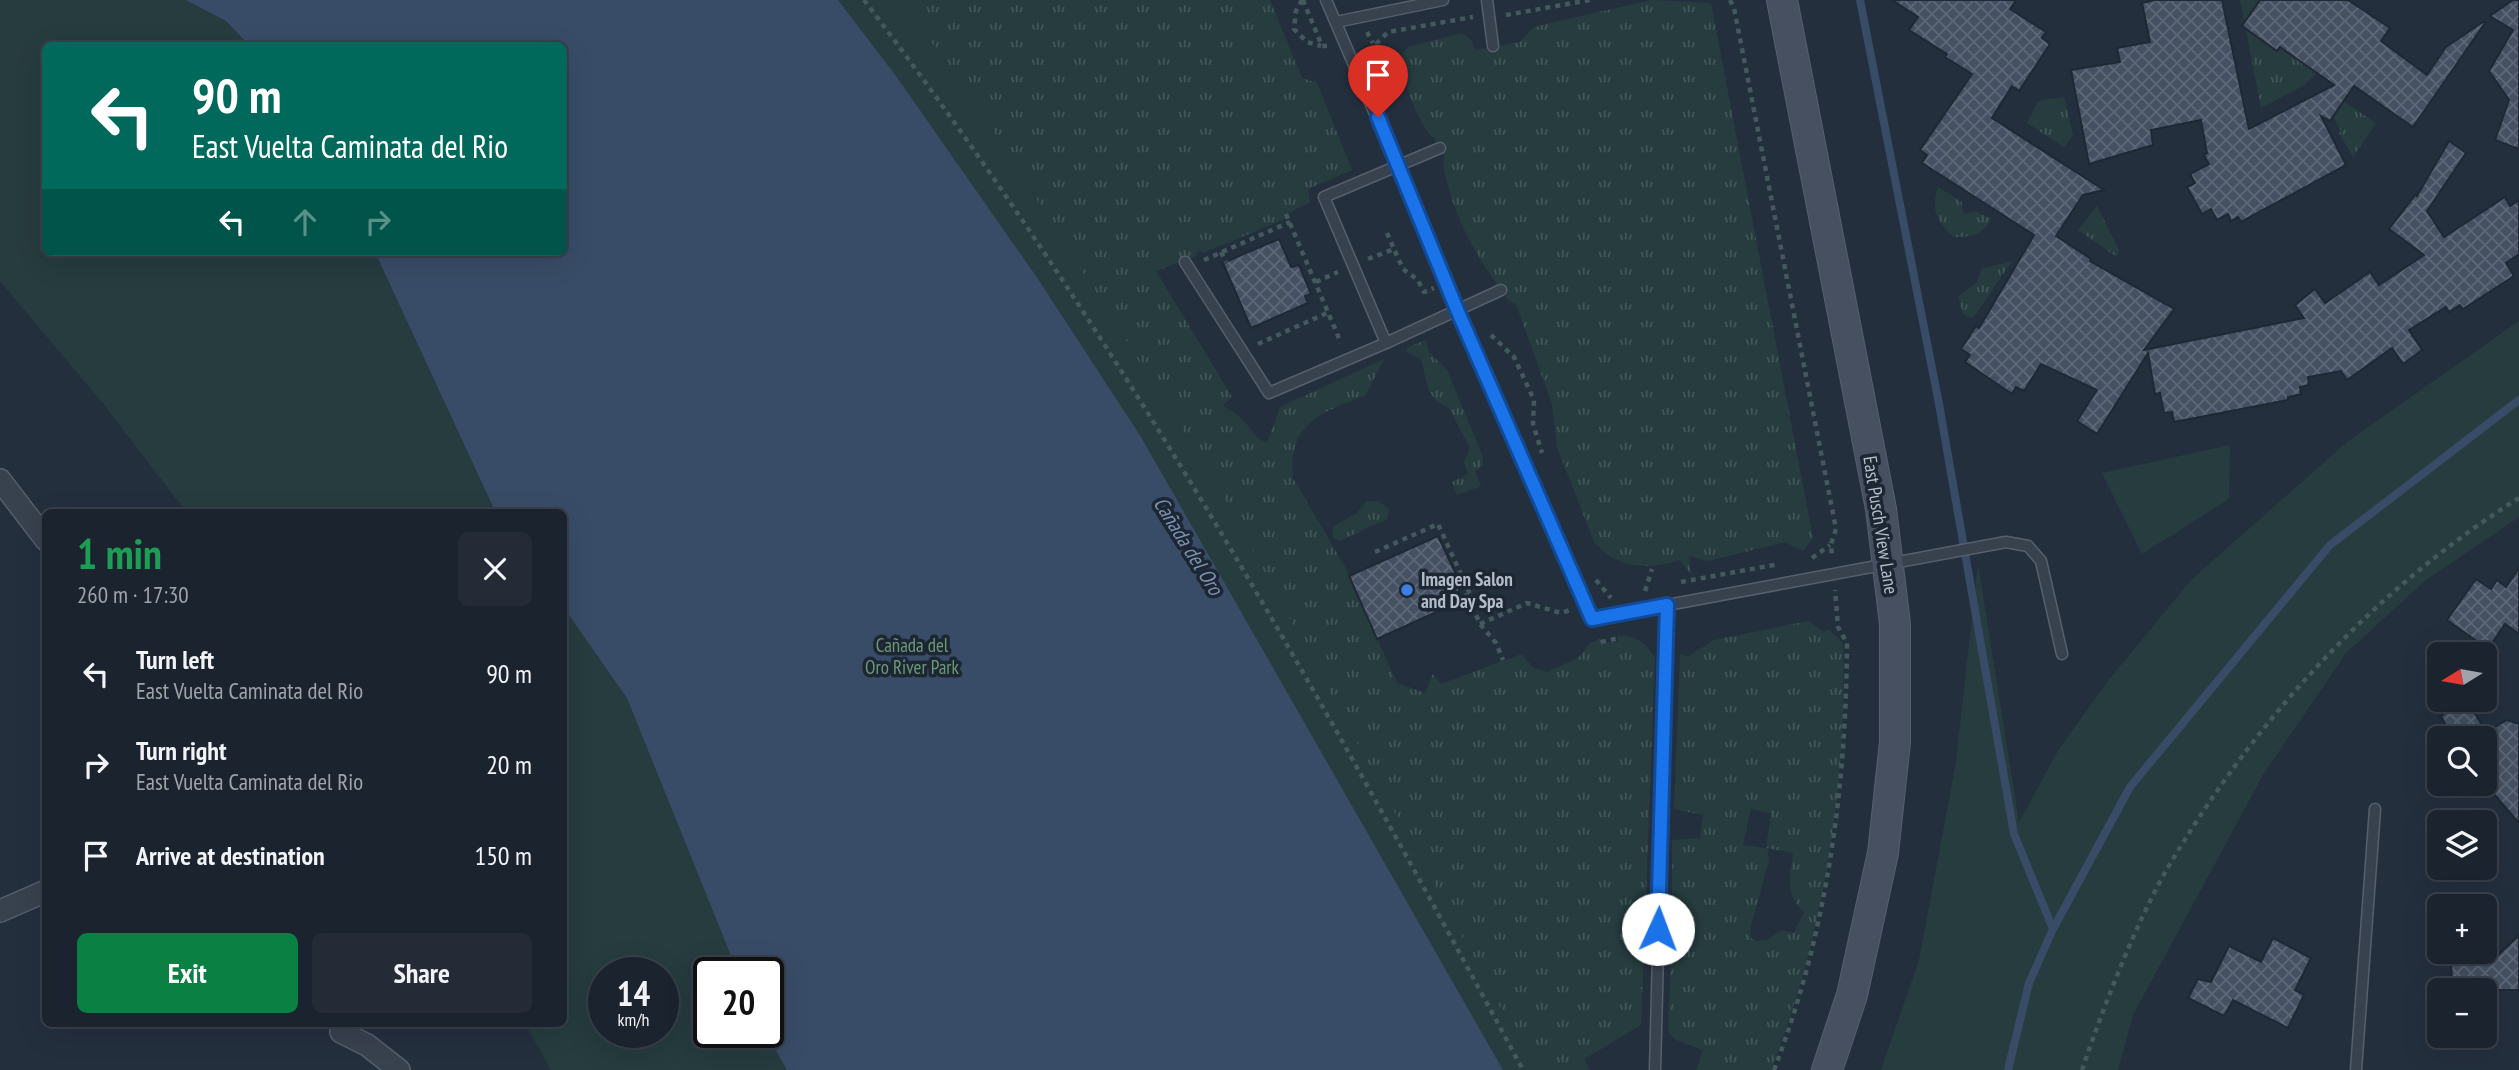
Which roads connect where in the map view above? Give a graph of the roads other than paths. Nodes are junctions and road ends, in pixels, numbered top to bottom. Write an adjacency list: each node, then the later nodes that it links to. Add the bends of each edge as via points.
1 (1326, 0): 5 (lane)
2 (1443, 0): 5 (lane)
3 (1487, 0): 6 (lane)
4 (1782, 0): 15 (main road, East Pusch View Lane)
5 (1336, 22): 8 (lane)
6 (1493, 46)
7 (1440, 148): 8 (lane)
8 (1399, 165): 11 (lane); 12 (lane, via 1324,197)
9 (1185, 262): 12 (lane, via 1269,393)
10 (1501, 290): 11 (lane)
11 (1458, 312): 12 (lane); 16 (lane, via 1592,619)
12 (1386, 343)
13 (0, 480): 14 (street)
14 (42, 535)
15 (1888, 564): 16 (lane); 17 (lane, via 1992,543 2028,546 2041,561); 22 (main road, East Pusch View Lane, via 1895,624 1892,782 1852,995)
16 (1667, 605): 24 (lane)
17 (2062, 654)
18 (2375, 809): 25 (lane)
19 (42, 893): 20 (street)
20 (0, 911)
21 (341, 1032): 23 (street, via 368,1045)
22 (1827, 1064)
23 (399, 1070)
24 (1655, 1070)
25 (2356, 1070)

